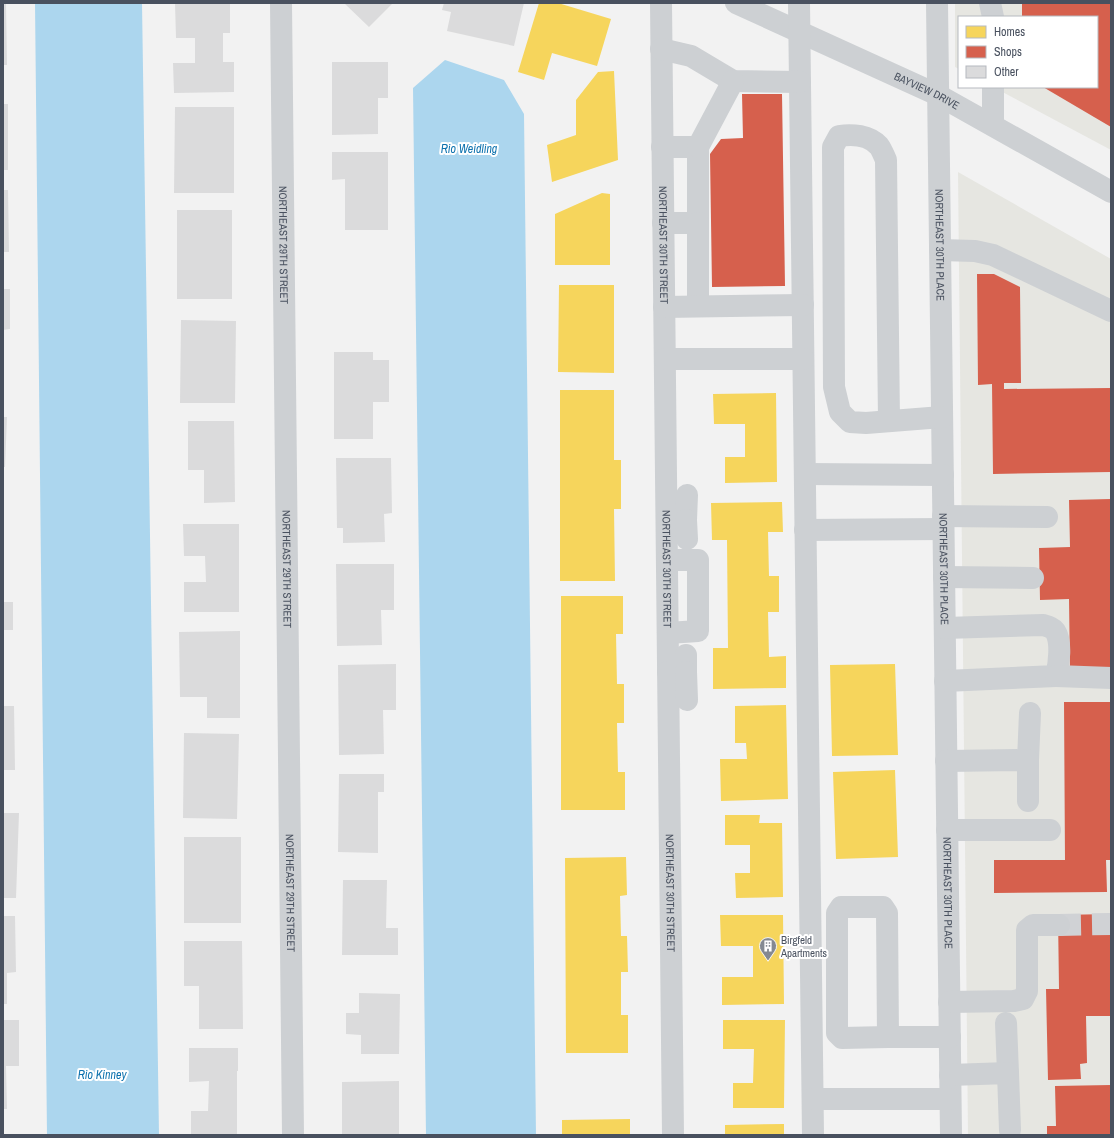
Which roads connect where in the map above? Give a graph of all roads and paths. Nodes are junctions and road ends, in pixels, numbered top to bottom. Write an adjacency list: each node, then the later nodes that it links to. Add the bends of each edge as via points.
1 (280, 3): 62 (street, NORTHEAST 29TH STREET)
2 (661, 3): 9 (street, NORTHEAST 30TH STREET)
3 (736, 3): 8 (street, BAYVIEW DRIVE)
4 (799, 3): 8 (street)
5 (937, 3): 13 (street, NORTHEAST 30TH PLACE)
6 (990, 3): 7 (street)
7 (993, 16)
8 (799, 31): 11 (street); 13 (street, BAYVIEW DRIVE)
9 (662, 49): 10 (street, via 691,56); 16 (street, NORTHEAST 30TH STREET)
10 (733, 81): 11 (street); 15 (street)
11 (800, 82): 21 (street)
12 (993, 88): 14 (street)
13 (938, 95): 14 (street, BAYVIEW DRIVE); 20 (street, NORTHEAST 30TH PLACE)
14 (993, 125): 17 (street, BAYVIEW DRIVE)
15 (698, 146): 16 (street); 18 (street)
16 (662, 147): 19 (street, NORTHEAST 30TH STREET)
17 (1111, 192)
18 (698, 222): 19 (street); 22 (street)
19 (663, 223): 23 (street, NORTHEAST 30TH STREET)
20 (940, 250): 24 (street, via 975,251 993,255); 27 (street, NORTHEAST 30TH PLACE)
21 (803, 305): 22 (street); 26 (street)
22 (698, 306): 23 (street)
23 (664, 307): 25 (street, NORTHEAST 30TH STREET)
24 (1111, 311)
25 (665, 359): 26 (street); 34 (street, NORTHEAST 30TH STREET)
26 (803, 359): 29 (street)
27 (942, 418): 28 (street); 30 (street, NORTHEAST 30TH PLACE)
28 (889, 421): 28 (street, via 886,160 879,146 867,138 853,134 839,136 833,147 834,387 840,412 850,422)
29 (805, 474): 30 (street); 35 (street)
30 (943, 475): 33 (street, NORTHEAST 30TH PLACE)
31 (687, 495): 34 (street)
32 (1047, 517): 33 (street)
33 (943, 523): 35 (street); 37 (street, NORTHEAST 30TH PLACE)
34 (680, 526): 36 (street, NORTHEAST 30TH STREET)
35 (805, 530): 59 (street)
36 (667, 560): 40 (street, NORTHEAST 30TH STREET); 40 (street, via 698,560 698,631)
37 (944, 577): 38 (street); 39 (street, NORTHEAST 30TH PLACE)
38 (1033, 578)
39 (945, 628): 42 (street, via 1043,625 1052,628 1056,631 1059,648); 44 (street, NORTHEAST 30TH PLACE)
40 (668, 633): 41 (street, NORTHEAST 30TH STREET)
41 (680, 666): 45 (street); 63 (street, NORTHEAST 30TH STREET)
42 (1056, 676): 43 (street); 44 (street)
43 (1111, 678)
44 (945, 681): 48 (street, NORTHEAST 30TH PLACE)
45 (686, 700)
46 (1030, 714): 47 (street)
47 (1028, 760): 48 (street); 49 (street)
48 (946, 761): 50 (street, NORTHEAST 30TH PLACE)
49 (1028, 801)
50 (947, 830): 51 (street); 53 (street, NORTHEAST 30TH PLACE)
51 (1050, 830)
52 (1059, 925): 53 (street, via 1033,925 1027,930 1027,991 1023,999 1014,1002)
53 (949, 1002): 56 (street, NORTHEAST 30TH PLACE)
54 (1006, 1023): 57 (street)
55 (888, 1037): 55 (street, via 887,913 883,907 842,907 837,913 837,1033 842,1038); 56 (street)
56 (950, 1037): 58 (street, NORTHEAST 30TH PLACE)
57 (1008, 1073): 58 (street); 61 (street)
58 (950, 1075): 60 (street, NORTHEAST 30TH PLACE)
59 (813, 1099): 60 (street); 64 (street)
60 (950, 1099): 65 (street, NORTHEAST 30TH PLACE)
61 (1010, 1130)
62 (293, 1135)
63 (673, 1135)
64 (813, 1135)
65 (951, 1135)

